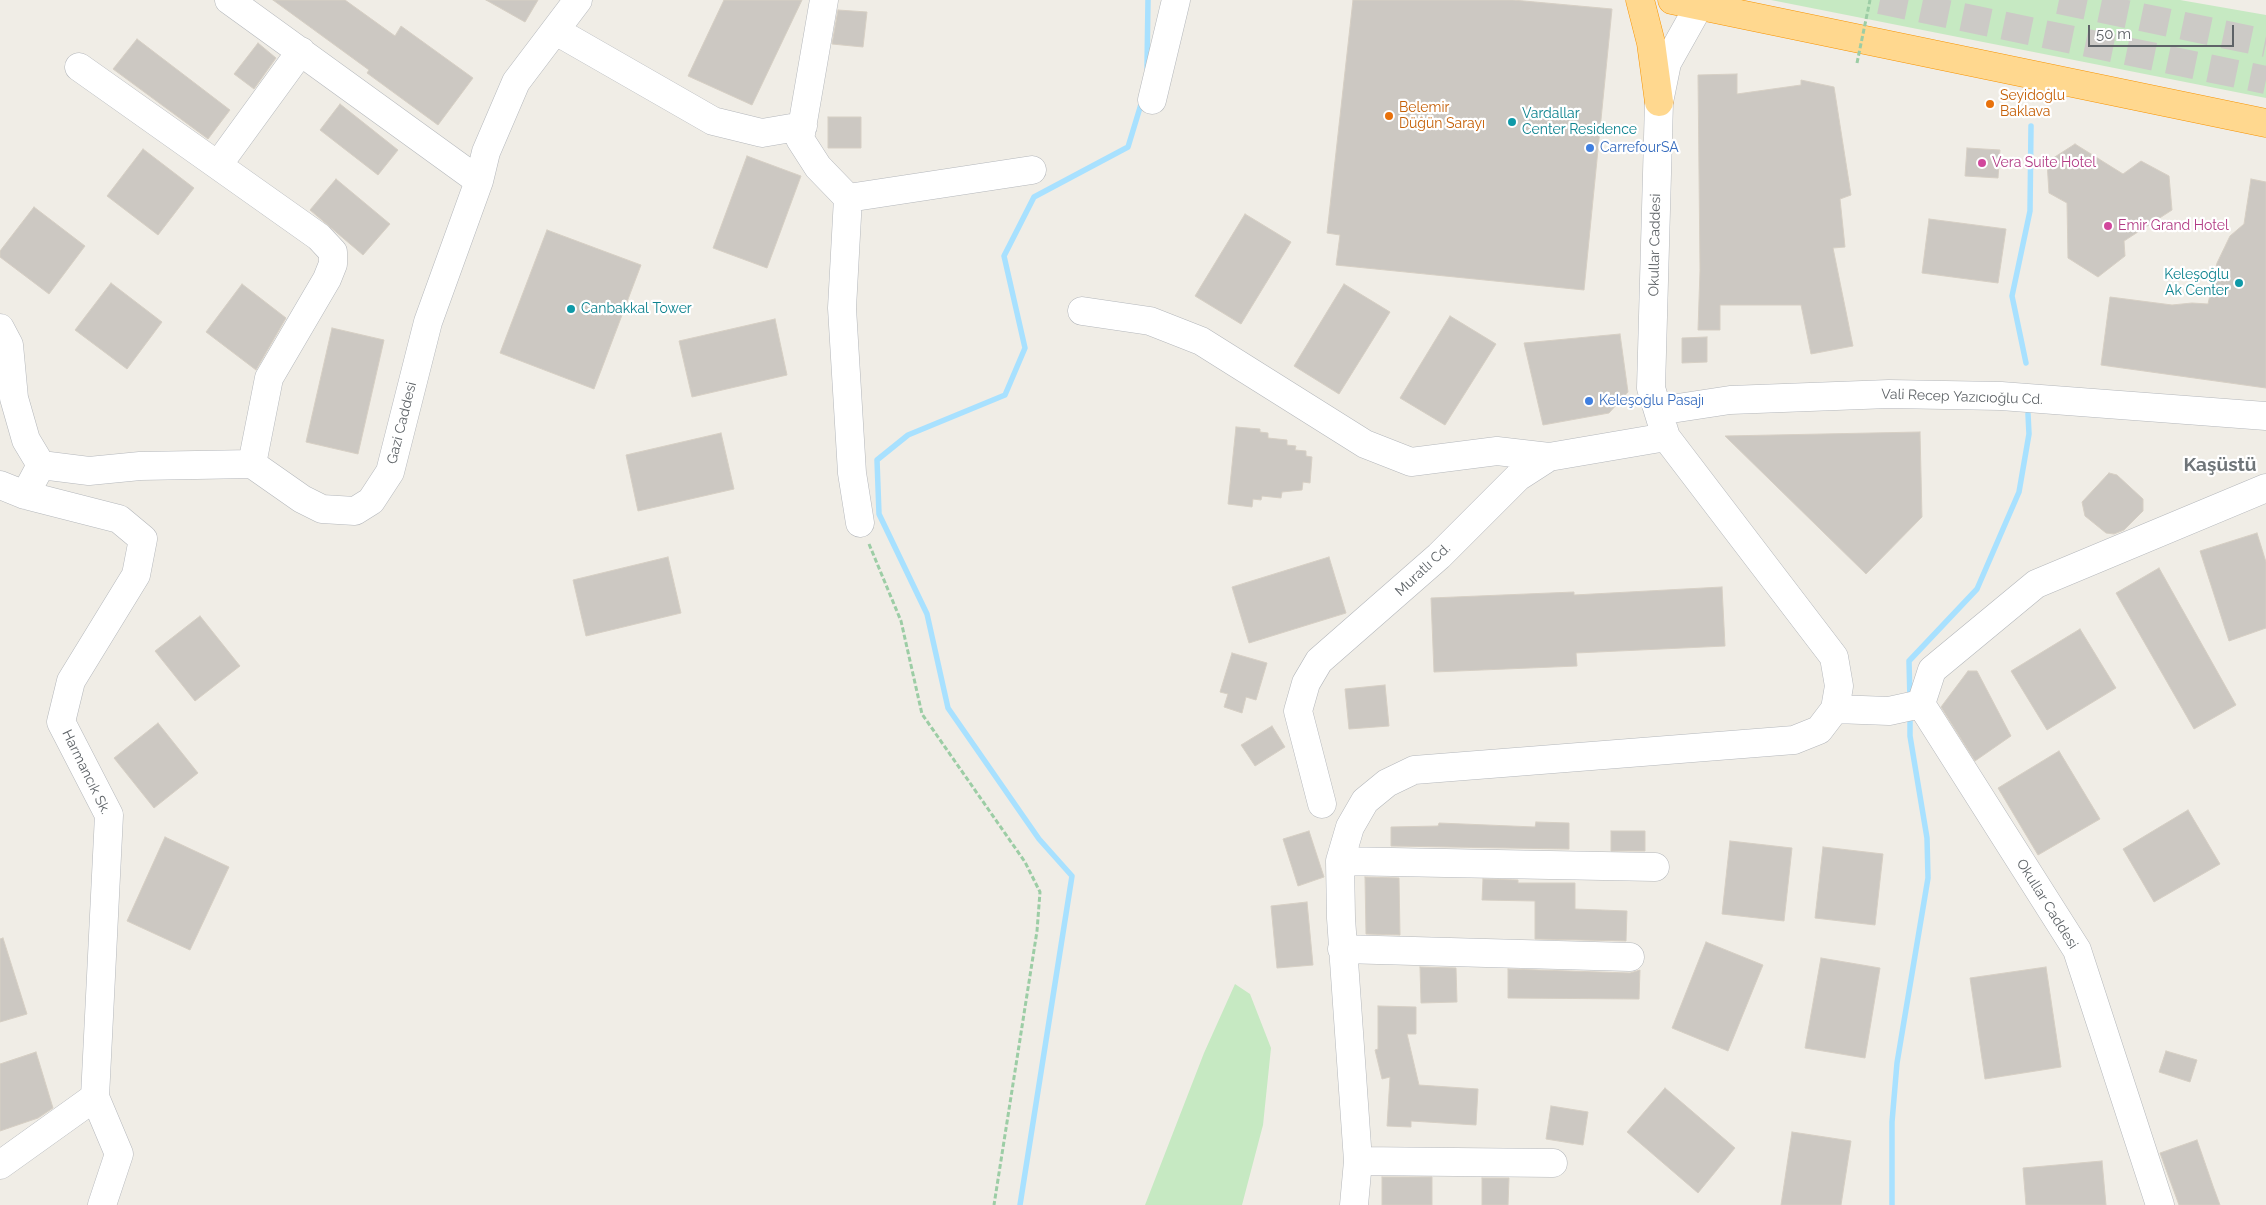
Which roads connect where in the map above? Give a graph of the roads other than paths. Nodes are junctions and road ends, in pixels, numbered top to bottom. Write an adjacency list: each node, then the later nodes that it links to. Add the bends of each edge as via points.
1 (228, 0): 9 (street)
2 (578, 0): 8 (street, Gazi Caddesi)
3 (824, 0): 14 (street)
4 (1176, 0): 11 (street)
5 (1640, 0): 12 (highway, via 1651,43)
6 (1672, 0): 7 (highway)
7 (1706, 3): 12 (street, Okullar Caddesi, via 1667,63); 13 (highway)
8 (556, 31): 14 (street, via 713,121 762,134); 17 (street, Gazi Caddesi, via 516,82 486,152)
9 (301, 50): 15 (street); 17 (street)
10 (79, 66): 15 (street)
11 (1152, 100)
12 (1659, 102): 21 (street, Okullar Caddesi)
13 (2266, 123)
14 (803, 126): 18 (street, via 800,139 818,167)
15 (218, 165): 25 (street, via 319,237 332,252 333,264 327,280 270,378)
16 (1032, 170): 18 (street)
17 (479, 181): 25 (street, Gazi Caddesi, via 428,322 390,472 371,501 355,511 322,509)
18 (848, 198): 30 (street, via 842,308 852,473)
19 (1082, 311): 24 (street, via 1150,321 1201,341 1365,444 1411,462 1497,451)
20 (0, 328): 26 (street, via 9,345 14,398 26,440)
21 (1655, 400): 22 (street, Vali Recep Yazıcıoğlu Cd., via 1889,394 2001,396); 23 (street, Okullar Caddesi)
22 (2266, 416)
23 (1666, 437): 24 (street, Muratlı Cd.); 32 (street, via 1834,657 1840,686)
24 (1549, 457): 33 (street, Muratlı Cd., via 1518,477 1439,556 1319,661 1306,683 1298,711)
25 (252, 464): 26 (street, via 140,466 89,471)
26 (41, 466): 29 (street)
27 (0, 485): 29 (street)
28 (2266, 488): 31 (street, via 2036,584 1932,670)
29 (25, 495): 38 (street, Harmancık Sk., via 119,519 143,539 136,575 72,681 61,722 109,815)
30 (860, 523)
31 (1921, 704): 32 (street, via 1889,711); 44 (street, Okullar Caddesi, via 2077,950)
32 (1835, 709): 34 (street, via 1819,730 1794,740 1414,770 1387,783 1365,801 1350,827)
33 (1322, 804)
34 (1340, 861): 35 (street); 36 (street)
35 (1654, 867)
36 (1342, 948): 37 (street); 39 (street)
37 (1630, 957)
38 (95, 1097): 41 (street); 42 (street, Harmancık Sk., via 119,1154)
39 (1358, 1161): 40 (street); 43 (street)
40 (1553, 1163)
41 (0, 1165)
42 (102, 1205)
43 (1354, 1205)
44 (2160, 1205)

